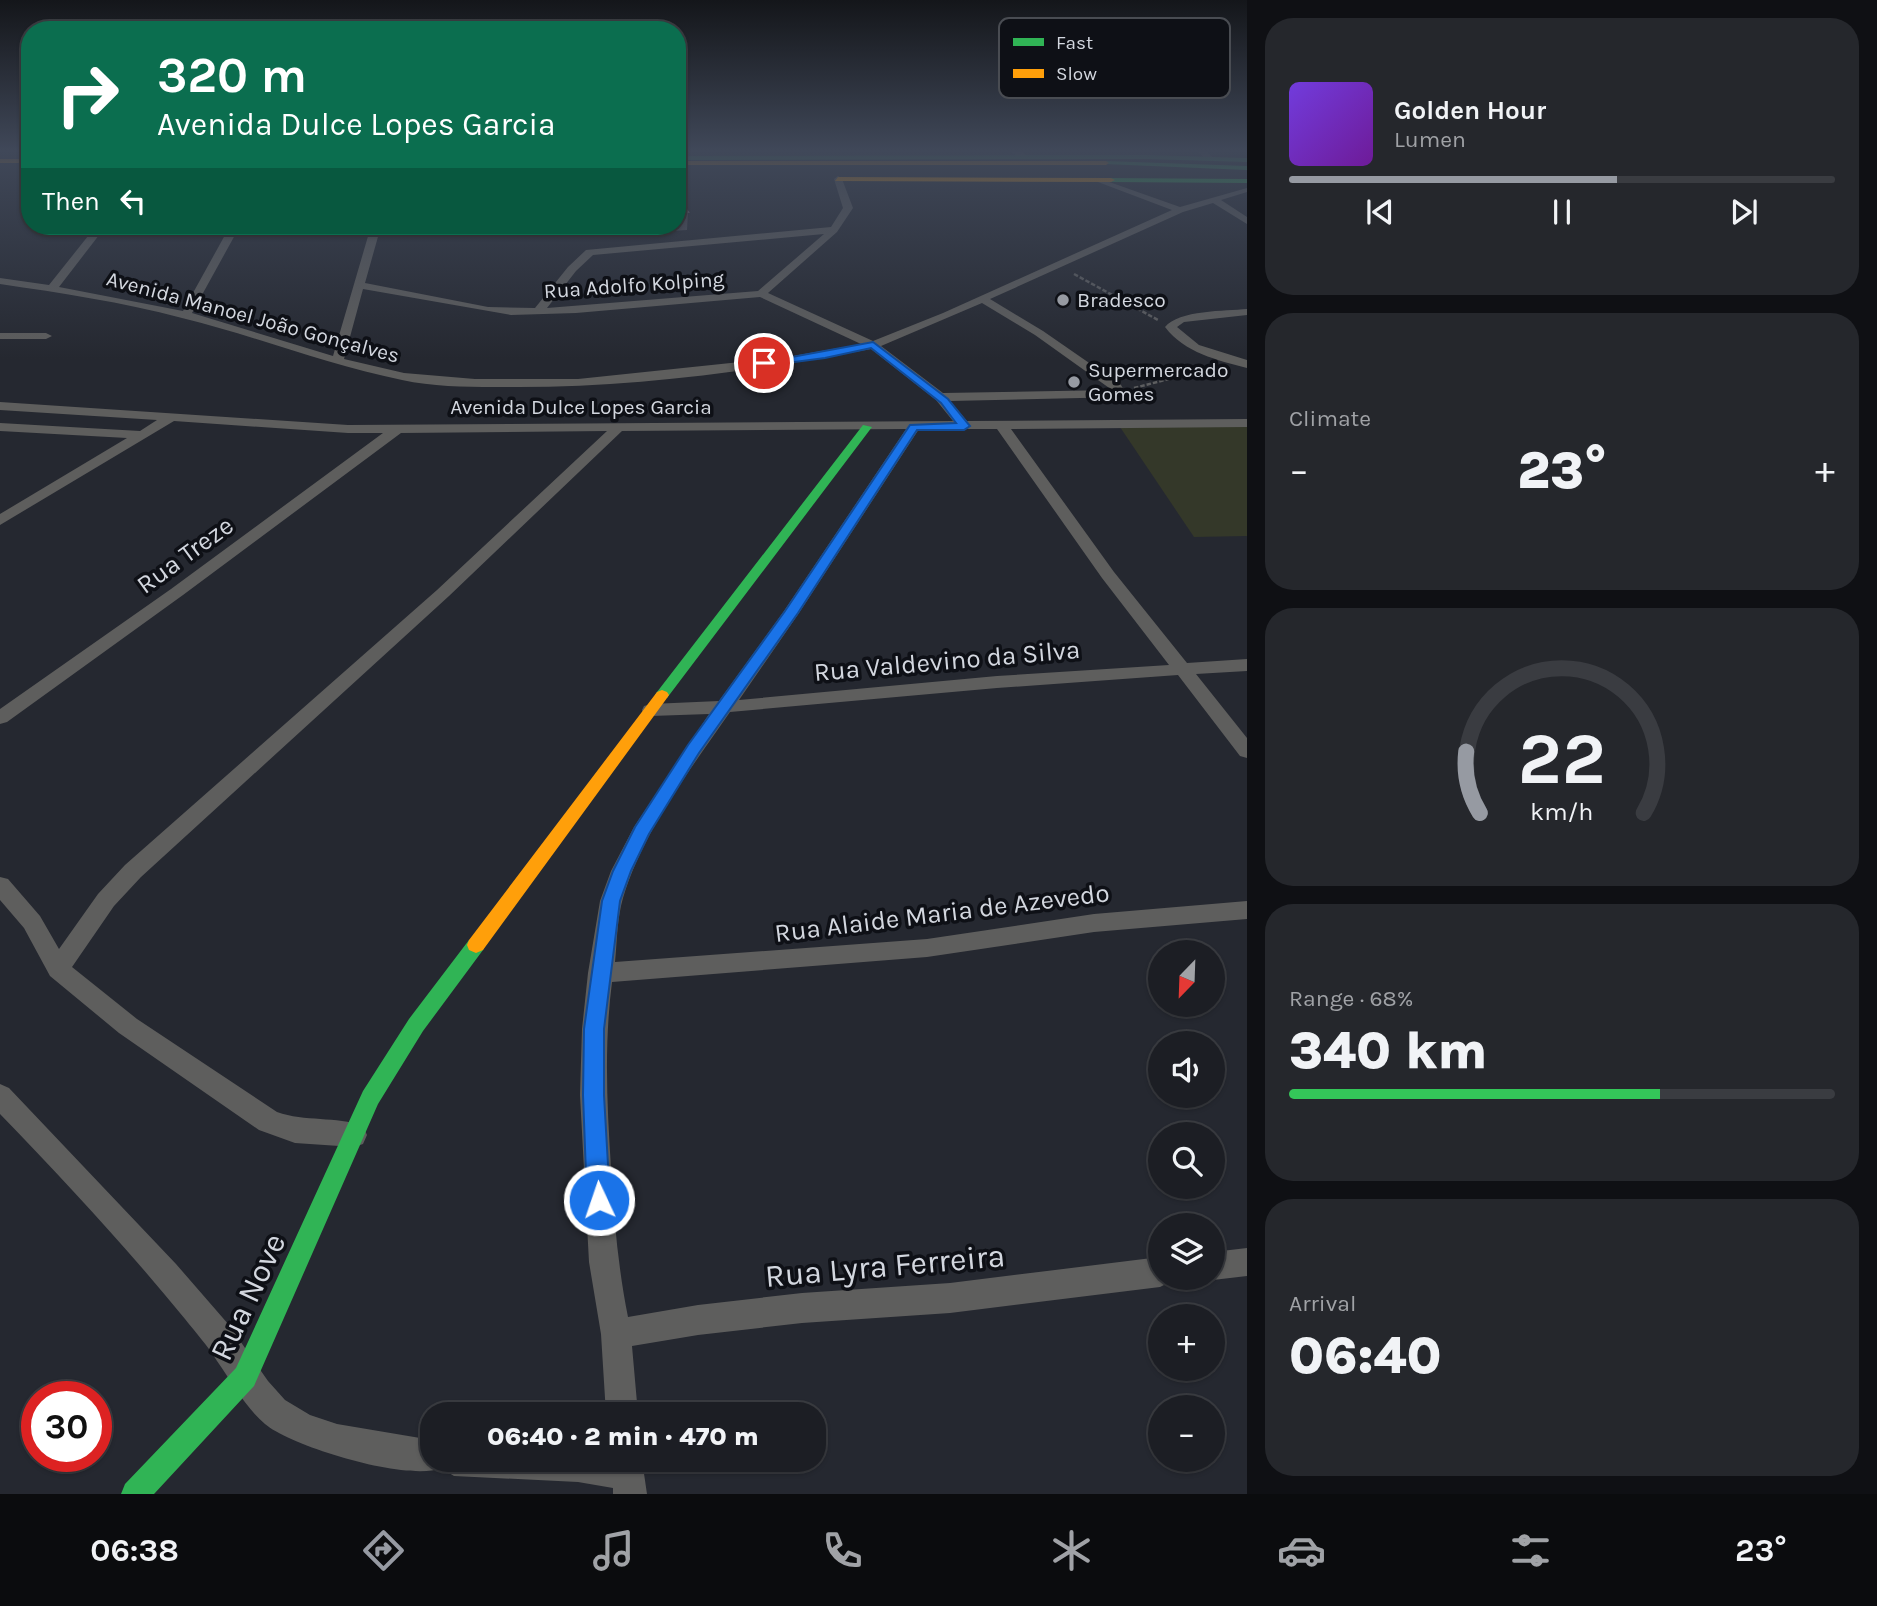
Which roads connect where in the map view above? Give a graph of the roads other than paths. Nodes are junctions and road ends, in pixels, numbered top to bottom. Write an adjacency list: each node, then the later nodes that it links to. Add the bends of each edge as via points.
1 (841, 219): 3 (street, Rua Adolfo Kolping)
2 (1161, 219): 11 (street, Avenida Manoel João Gonçalves)
3 (834, 230): 10 (street, Rua Adolfo Kolping); 12 (street, via 590,252)
4 (94, 235): 9 (street)
5 (230, 235): 14 (street)
6 (373, 235): 8 (street)
7 (0, 281): 9 (street, Avenida Manoel João Gonçalves)
8 (359, 285): 12 (street, Rua Adolfo Kolping, via 488,310); 18 (street)
9 (52, 289): 14 (street, Avenida Manoel João Gonçalves)
10 (761, 293): 12 (street, Rua Adolfo Kolping); 17 (street)
11 (982, 299): 17 (street, Avenida Manoel João Gonçalves); 20 (street, via 1039,333 1120,392)
12 (538, 312)
13 (1247, 312): 19 (street, via 1176,321 1171,327 1182,339 1210,353)
14 (186, 315): 18 (street, Avenida Manoel João Gonçalves)
15 (0, 336): 16 (street)
16 (46, 336)
17 (873, 345): 18 (street, Avenida Manoel João Gonçalves, via 787,361 540,384 404,377); 20 (street)
18 (337, 361)
19 (1247, 364)
20 (940, 397): 24 (street)
21 (0, 406): 22 (street, Avenida Dulce Lopes Garcia)
22 (169, 419): 29 (street, Avenida Dulce Lopes Garcia); 31 (street)
23 (1247, 423): 25 (street, Avenida Dulce Lopes Garcia)
24 (964, 426): 25 (street, Avenida Dulce Lopes Garcia); 28 (street, Avenida Dulce Lopes Garcia)
25 (1002, 426): 34 (street)
26 (0, 427): 31 (street)
27 (867, 427): 28 (street, Avenida Dulce Lopes Garcia); 30 (street, Avenida Dulce Lopes Garcia); 36 (main road, Rua Nove)
28 (914, 427): 35 (street)
29 (397, 429): 30 (street, Avenida Dulce Lopes Garcia); 37 (street, Rua Treze)
30 (617, 429): 41 (street, via 443,593 133,871 106,900)
31 (143, 435): 32 (street)
32 (0, 520)
33 (1247, 665): 34 (street, Rua Valdevino da Silva)
34 (1182, 671): 35 (street, Rua Valdevino da Silva); 38 (street)
35 (723, 707): 36 (street, Rua Valdevino da Silva); 42 (street, via 641,832 622,871 611,901)
36 (651, 710): 44 (main road, Rua Nove, via 404,1042)
37 (0, 718)
38 (1247, 751)
39 (0, 885): 41 (street, via 32,922)
40 (1247, 910): 42 (street, Rua Alaide Maria de Azevedo, via 1094,923 927,948)
41 (58, 969): 44 (street, via 128,1026 268,1121 295,1131)
42 (600, 973): 48 (street, via 593,1095 603,1262)
43 (0, 1096): 49 (street, via 126,1228 220,1338)
44 (354, 1135): 49 (main road, Rua Nove)
45 (1247, 1262): 46 (street)
46 (1225, 1265)
47 (1148, 1273): 48 (street, Rua Lyra Ferreira, via 950,1298 802,1308)
48 (616, 1334): 50 (street)
49 (245, 1377): 51 (street, via 281,1417 296,1425 357,1445); 54 (main road, Rua Nove)
50 (621, 1402)
51 (420, 1454)
52 (608, 1472): 53 (street)
53 (628, 1476)
54 (135, 1494)

